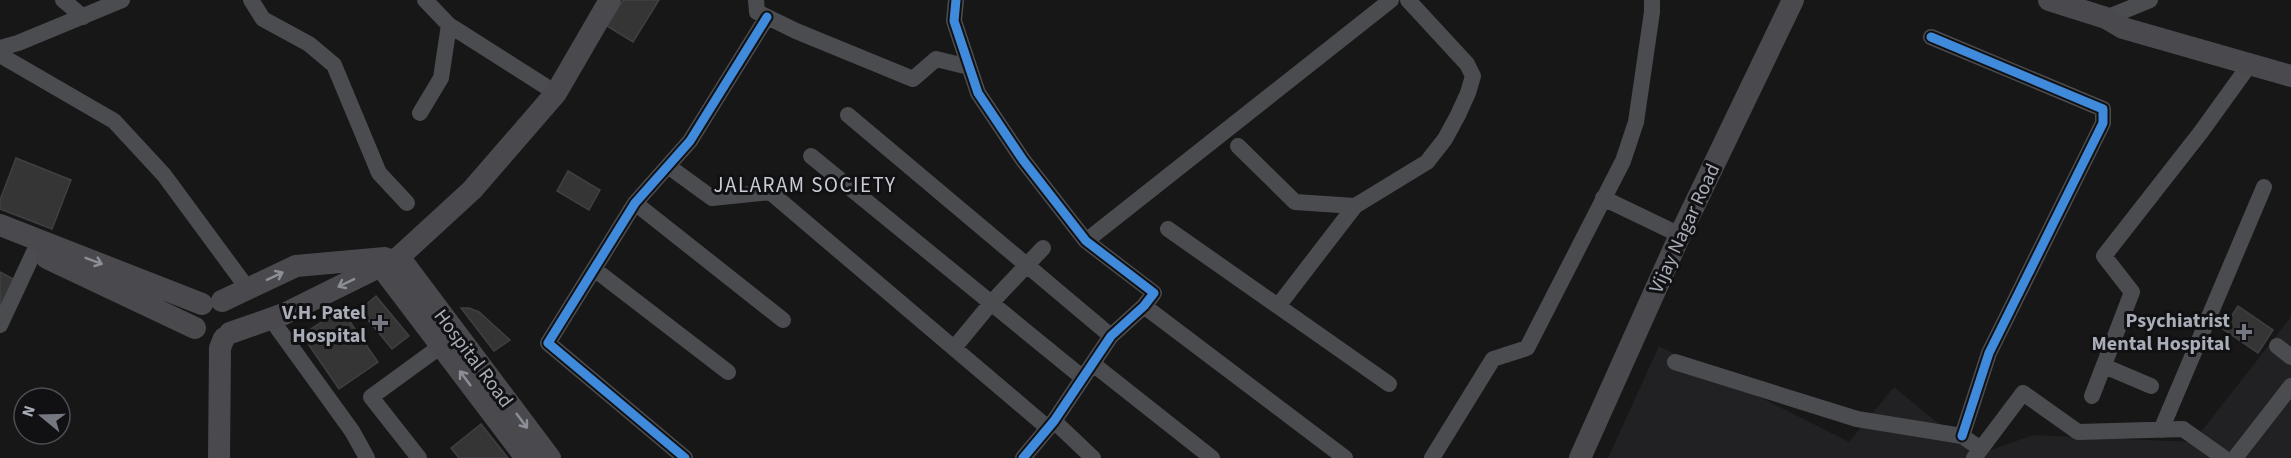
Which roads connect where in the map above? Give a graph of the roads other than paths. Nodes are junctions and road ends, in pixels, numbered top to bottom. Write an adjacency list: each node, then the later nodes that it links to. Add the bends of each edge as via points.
1 (63, 0): 14 (street)
2 (122, 0): 14 (street)
3 (251, 0): 32 (street, via 263,19 309,44 333,65 379,173)
4 (425, 0): 17 (street)
5 (610, 0): 24 (street)
6 (756, 0): 15 (street, via 757,12)
7 (956, 0): 22 (street, via 954,21)
8 (1391, 0): 39 (street)
9 (1408, 0): 34 (street, via 1467,64 1473,76 1454,123 1427,162)
10 (1652, 0): 31 (street, via 1636,122 1623,160)
11 (1793, 0): 37 (street, Vijay Nagar Road)
12 (2049, 0): 16 (street)
13 (2150, 0): 16 (street)
14 (82, 16): 19 (street)
15 (768, 17): 22 (street, via 912,79 936,59); 29 (street, via 690,141)
16 (2106, 18): 21 (street, via 2123,28)
17 (449, 25): 24 (street); 25 (street, via 441,78)
18 (1931, 37): 69 (street, via 2103,109 2103,123 1989,353)
19 (0, 48)
20 (0, 55): 45 (street, via 114,121 164,175)
21 (2250, 64): 23 (street); 60 (street, via 2104,256 2132,292)
22 (969, 67): 39 (street, via 978,93 1023,160)
23 (2291, 76)
24 (556, 93): 42 (street, via 472,190)
25 (420, 113)
26 (848, 115): 43 (street)
27 (1238, 146): 34 (street, via 1295,202)
28 (810, 156): 47 (street)
29 (668, 166): 33 (street); 57 (street, via 712,198 770,192)
30 (2264, 187): 68 (street)
31 (1603, 198): 37 (street); 82 (street, via 1527,348 1493,359)
32 (407, 203)
33 (635, 203): 44 (street); 51 (street)
34 (1355, 206): 49 (street)
35 (0, 225): 46 (street, one-way to 46)
36 (1168, 229): 49 (street)
37 (1680, 235): 83 (street, Vijay Nagar Road)
38 (0, 237): 41 (street)
39 (1086, 241): 48 (street, via 1154,293)
40 (1043, 248): 43 (street)
41 (34, 252): 52 (street); 53 (street)
42 (389, 262): 45 (street, one-way to 42, via 296,266); 50 (street, one-way to 50); 55 (street, Hospital Road, via 383,269); 76 (street, Hospital Road, one-way to 76)
43 (1027, 265): 47 (street); 54 (street)
44 (594, 268): 62 (street); 77 (street, via 548,343)
45 (248, 289): 46 (street)
46 (212, 302): 53 (street, via 194,315); 53 (street, via 228,306 234,319 234,327)
47 (992, 302): 57 (street); 61 (street)
48 (1144, 306): 54 (street); 81 (street)
49 (1278, 306): 63 (street)
50 (271, 319): 53 (street); 73 (street, via 352,431)
51 (783, 320)
52 (0, 325)
53 (213, 335): 71 (street, via 207,349); 72 (street, via 220,348)
54 (1111, 336): 61 (street)
55 (441, 346): 74 (street, via 371,397); 75 (street, Hospital Road, one-way to 55)
56 (2277, 346): 58 (street)
57 (954, 348): 67 (street)
58 (2291, 357)
59 (1675, 362): 69 (street, via 1857,419)
60 (2104, 366): 64 (street); 66 (street)
61 (1088, 371): 67 (street); 80 (street)
62 (728, 372)
63 (1389, 384)
64 (2151, 386)
65 (2291, 386): 85 (street)
66 (2092, 396)
67 (1051, 425): 78 (street); 79 (street)
68 (2161, 430): 70 (street, via 2078,432 2023,393); 84 (street, via 2184,429)
69 (1962, 436): 70 (street)
70 (1977, 454)
71 (207, 458)
72 (219, 458)
73 (367, 458)
74 (419, 458)
75 (526, 458)
76 (550, 458)
77 (685, 458)
78 (1023, 458)
79 (1093, 458)
80 (1212, 458)
81 (1345, 458)
82 (1432, 458)
83 (1580, 458)
84 (2224, 458)
85 (2235, 458)

